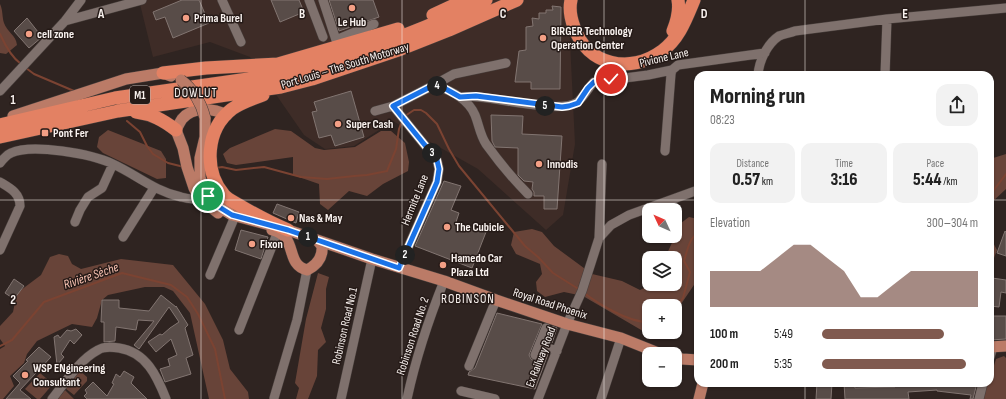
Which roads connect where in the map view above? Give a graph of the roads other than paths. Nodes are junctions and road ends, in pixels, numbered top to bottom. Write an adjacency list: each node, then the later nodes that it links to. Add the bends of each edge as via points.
1 (81, 0): 15 (street)
2 (142, 0): 15 (street)
3 (222, 0): 20 (street)
4 (309, 0): 19 (street)
5 (323, 0): 16 (street, via 336,40)
6 (465, 0): 18 (highway)
7 (486, 0): 17 (highway, Port Louis – The South Motorway / M1)
8 (517, 0): 27 (highway, Port Louis – The South Motorway / M1, via 408,46)
9 (571, 0): 12 (highway, via 572,22 584,47 608,62 623,64 637,63 663,51 682,28)
10 (576, 0): 11 (highway, via 577,15 584,38 603,55 618,59 641,57 662,46 677,22 680,7)
11 (678, 0)
12 (694, 0)
13 (1006, 8): 14 (street)
14 (887, 19): 21 (street, via 795,31 780,36); 25 (street)
15 (65, 21): 29 (street)
16 (374, 24)
17 (428, 26): 18 (highway); 36 (highway, Port Louis – The South Motorway / M1, via 363,50 282,74 115,98)
18 (402, 28): 26 (highway, via 278,64)
19 (323, 37)
20 (241, 42)
21 (765, 53): 23 (street, Pivione Lane, via 678,65); 24 (street)
22 (506, 64): 28 (street, via 454,74)
23 (672, 70): 30 (street, Pivione Lane, via 594,82 578,103 562,107 476,96); 39 (street)
24 (759, 71)
25 (885, 71)
26 (163, 72): 34 (main road, via 126,79); 50 (main road, bridge, via 180,80 194,93 203,108 206,128 200,158 200,178 208,196 216,205 232,215)
27 (312, 79): 32 (highway, Port Louis – The South Motorway / M1, via 281,87); 35 (highway, via 244,102)
28 (434, 85): 30 (street); 31 (street)
29 (0, 91)
30 (460, 97): 46 (street, via 475,114 480,133 486,143 509,175)
31 (393, 106): 33 (street); 58 (street, Hermite Lane, via 437,160 439,169 437,182)
32 (118, 111): 37 (highway, via 149,114); 38 (highway, Port Louis – The South Motorway / M1)
33 (375, 111)
34 (18, 115): 36 (highway)
35 (227, 115): 37 (main road, via 212,109 197,110 183,118); 50 (highway, via 216,129 210,153 212,175 224,196)
36 (0, 122)
37 (176, 130): 47 (main road)
38 (0, 137)
39 (666, 152)
40 (0, 163): 41 (street, via 10,153 28,149 88,155)
41 (113, 164): 44 (street); 49 (street, via 102,188 88,197)
42 (602, 164): 52 (street)
43 (0, 182): 55 (street, via 17,194 20,200 20,206)
44 (154, 188): 47 (street, via 167,194 190,199); 51 (street)
45 (694, 191): 52 (street, via 629,215 611,225)
46 (528, 194)
47 (199, 198): 48 (main road, via 213,210)
48 (233, 221): 50 (main road); 60 (street)
49 (75, 222)
50 (283, 231): 53 (main road, Royal Road Phoenix); 59 (main road, via 291,245 294,260); 65 (street)
51 (123, 237)
52 (599, 238): 63 (street, Ex Railway Road, via 582,291)
53 (317, 240): 54 (main road, Royal Road Phoenix); 56 (main road, via 322,246)
54 (340, 248): 56 (main road); 57 (main road, Royal Road Phoenix)
55 (0, 250)
56 (322, 254): 59 (main road, via 318,263)
57 (372, 259): 58 (main road, Royal Road Phoenix); 82 (street, Robinson Road No.1)
58 (399, 268): 61 (main road, Royal Road Phoenix)
59 (307, 270): 79 (street, via 297,320)
60 (210, 275)
61 (444, 281): 62 (main road, Royal Road Phoenix); 83 (street, Robinson Road No. 2, via 426,328)
62 (496, 300): 63 (main road, Royal Road Phoenix); 75 (street)
63 (567, 324): 66 (main road, Royal Road Phoenix); 71 (street, Ex Railway Road)
64 (546, 328): 67 (street)
65 (238, 330)
66 (621, 338): 69 (main road, Royal Road Phoenix); 86 (street)
67 (539, 345): 71 (street); 72 (street)
68 (1006, 346): 70 (main road)
69 (644, 347)
70 (994, 350)
71 (557, 351): 85 (street, Ex Railway Road)
72 (535, 355)
73 (682, 359): 74 (main road)
74 (694, 360)
75 (469, 366)
76 (702, 387): 87 (main road)
77 (982, 387): 88 (street)
78 (461, 391): 84 (street)
79 (274, 398)
80 (52, 399): 81 (street, via 85,359 98,349 110,347 132,352 146,363 156,375)
81 (166, 399)
82 (341, 399)
83 (408, 399)
84 (495, 399)
85 (538, 399)
86 (601, 399)
87 (699, 399)
88 (979, 399)

